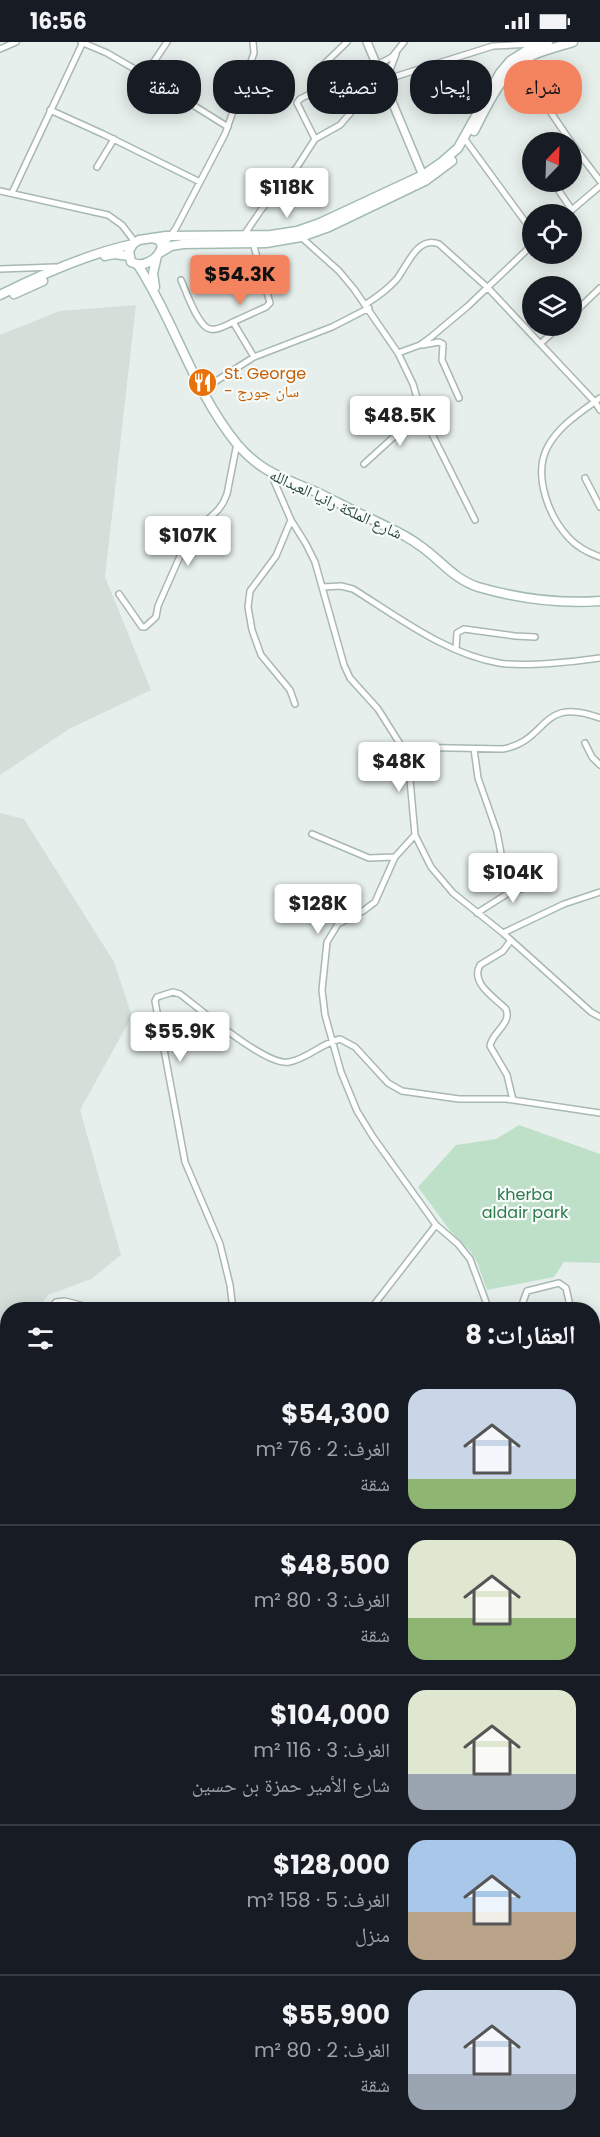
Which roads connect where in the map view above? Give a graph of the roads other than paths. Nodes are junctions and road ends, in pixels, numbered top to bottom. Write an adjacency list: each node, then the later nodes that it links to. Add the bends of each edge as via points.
1 (16, 42): 11 (street)
2 (82, 42): 20 (street); 23 (street)
3 (167, 42): 13 (street)
4 (252, 42): 28 (street, via 254,53)
5 (347, 42): 31 (street, via 320,68 325,86 297,103)
6 (367, 42): 14 (street)
7 (404, 42): 12 (street)
8 (573, 42): 19 (main road)
9 (545, 43): 10 (street); 18 (main road)
10 (511, 45): 17 (street); 22 (street, via 472,52)
11 (0, 49)
12 (396, 54): 15 (street); 16 (street)
13 (155, 60)
14 (375, 60)
15 (388, 60)
16 (394, 60)
17 (516, 60)
18 (518, 60)
19 (519, 60)
20 (127, 66)
21 (504, 70): 32 (main road)
22 (398, 76)
23 (50, 110): 30 (street); 40 (street)
24 (201, 110): 28 (street)
25 (349, 114): 31 (street, via 340,125)
26 (397, 114): 35 (street)
27 (552, 114): 29 (street)
28 (228, 127): 37 (street)
29 (564, 132)
30 (114, 139): 34 (street); 37 (street)
31 (315, 139): 44 (street)
32 (466, 140): 35 (main road); 42 (street)
33 (582, 157): 36 (street)
34 (97, 167)
35 (424, 178): 44 (main road, via 297,231); 45 (main road)
36 (600, 181)
37 (200, 182): 43 (street)
38 (600, 186): 41 (street)
39 (0, 190): 40 (street)
40 (12, 193): 47 (street, via 108,215 123,225)
41 (579, 204)
42 (522, 217)
43 (171, 236): 44 (main road); 46 (main road); 49 (street)
44 (244, 236)
45 (301, 237): 48 (main road); 64 (street, via 339,271)
46 (155, 238): 47 (main road); 49 (main road, via 161,242)
47 (134, 243): 51 (main road); 54 (main road)
48 (253, 243): 49 (main road, via 183,244); 65 (street, via 270,303)
49 (160, 252): 52 (main road, via 149,262); 60 (main road, شارع الملكة رانيا العبدالله, via 153,273)
50 (522, 255): 58 (street)
51 (129, 256): 52 (main road); 62 (main road, via 114,254 94,260)
52 (138, 265): 60 (main road, شارع الملكة رانيا العبدالله)
53 (21, 268): 54 (street); 55 (street); 57 (street)
54 (61, 268): 57 (main road)
55 (0, 269)
56 (181, 280): 65 (street, via 205,327 214,330)
57 (25, 283): 61 (main road)
58 (488, 288): 64 (street, via 446,249 431,242 415,251 395,281); 67 (street); 68 (street)
59 (600, 288): 63 (street)
60 (156, 293): 71 (main road, شارع الملكة رانيا العبدالله)
61 (0, 295)
62 (0, 301)
63 (582, 305)
64 (368, 306): 69 (street); 70 (street, via 332,327)
65 (233, 322): 70 (street)
66 (549, 336): 67 (street)
67 (541, 344): 73 (street)
68 (420, 345): 69 (street); 72 (street, via 442,344 442,360)
69 (398, 353): 75 (street)
70 (254, 357): 71 (street)
71 (202, 390): 76 (main road, شارع الملكة رانيا العبدالله)
72 (459, 398)
73 (597, 400): 74 (street); 83 (street, via 550,442 542,478 558,524 577,545)
74 (600, 410)
75 (421, 412): 77 (street); 82 (street)
76 (237, 443): 78 (main road, شارع الملكة رانيا العبدالله); 85 (street, via 223,502 188,538 155,619 142,627)
77 (364, 464)
78 (271, 474): 81 (street); 86 (main road, شارع الملكة رانيا العبدالله, via 408,538 463,581 477,587 536,598)
79 (585, 478): 80 (street)
80 (600, 507)
81 (291, 520): 84 (street, via 315,562); 90 (street, via 276,556 250,591 248,607 261,655 290,690)
82 (475, 520)
83 (600, 557)
84 (322, 587): 88 (street, via 353,589); 93 (street, via 350,678 378,709)
85 (118, 594)
86 (600, 601)
87 (535, 637): 88 (street, via 464,629 457,633)
88 (456, 649): 89 (street, via 509,664)
89 (600, 658)
90 (295, 704)
91 (600, 718): 94 (street, via 577,711 562,712 512,747)
92 (585, 743): 95 (street)
93 (402, 747): 94 (street); 97 (street, via 410,780)
94 (474, 749): 99 (street, via 478,778 497,832)
95 (600, 765)
96 (312, 834): 98 (street, via 369,858)
97 (415, 835): 98 (street); 102 (street, via 442,881)
98 (395, 857): 106 (street, via 375,902 338,924 327,942 321,990)
99 (502, 860)
100 (544, 883): 102 (street, via 510,892)
101 (600, 892): 103 (street)
102 (477, 913): 103 (street)
103 (503, 933): 104 (street)
104 (511, 940): 105 (street); 107 (street, via 503,951 480,965 477,976 508,1013 490,1046 507,1075)
105 (600, 1017)
106 (333, 1041): 107 (street, via 350,1043 396,1089 459,1099); 109 (street, via 357,1111); 110 (street, via 284,1063 249,1046 180,994 172,992 155,999 185,1162 220,1244)
107 (513, 1100): 108 (street)
108 (600, 1113)
109 (435, 1225): 111 (street); 112 (street, via 470,1259)
110 (232, 1302)
111 (376, 1302)
112 (486, 1302)
113 (523, 1302): 114 (street, via 527,1290 559,1283 566,1288)
114 (569, 1302)

